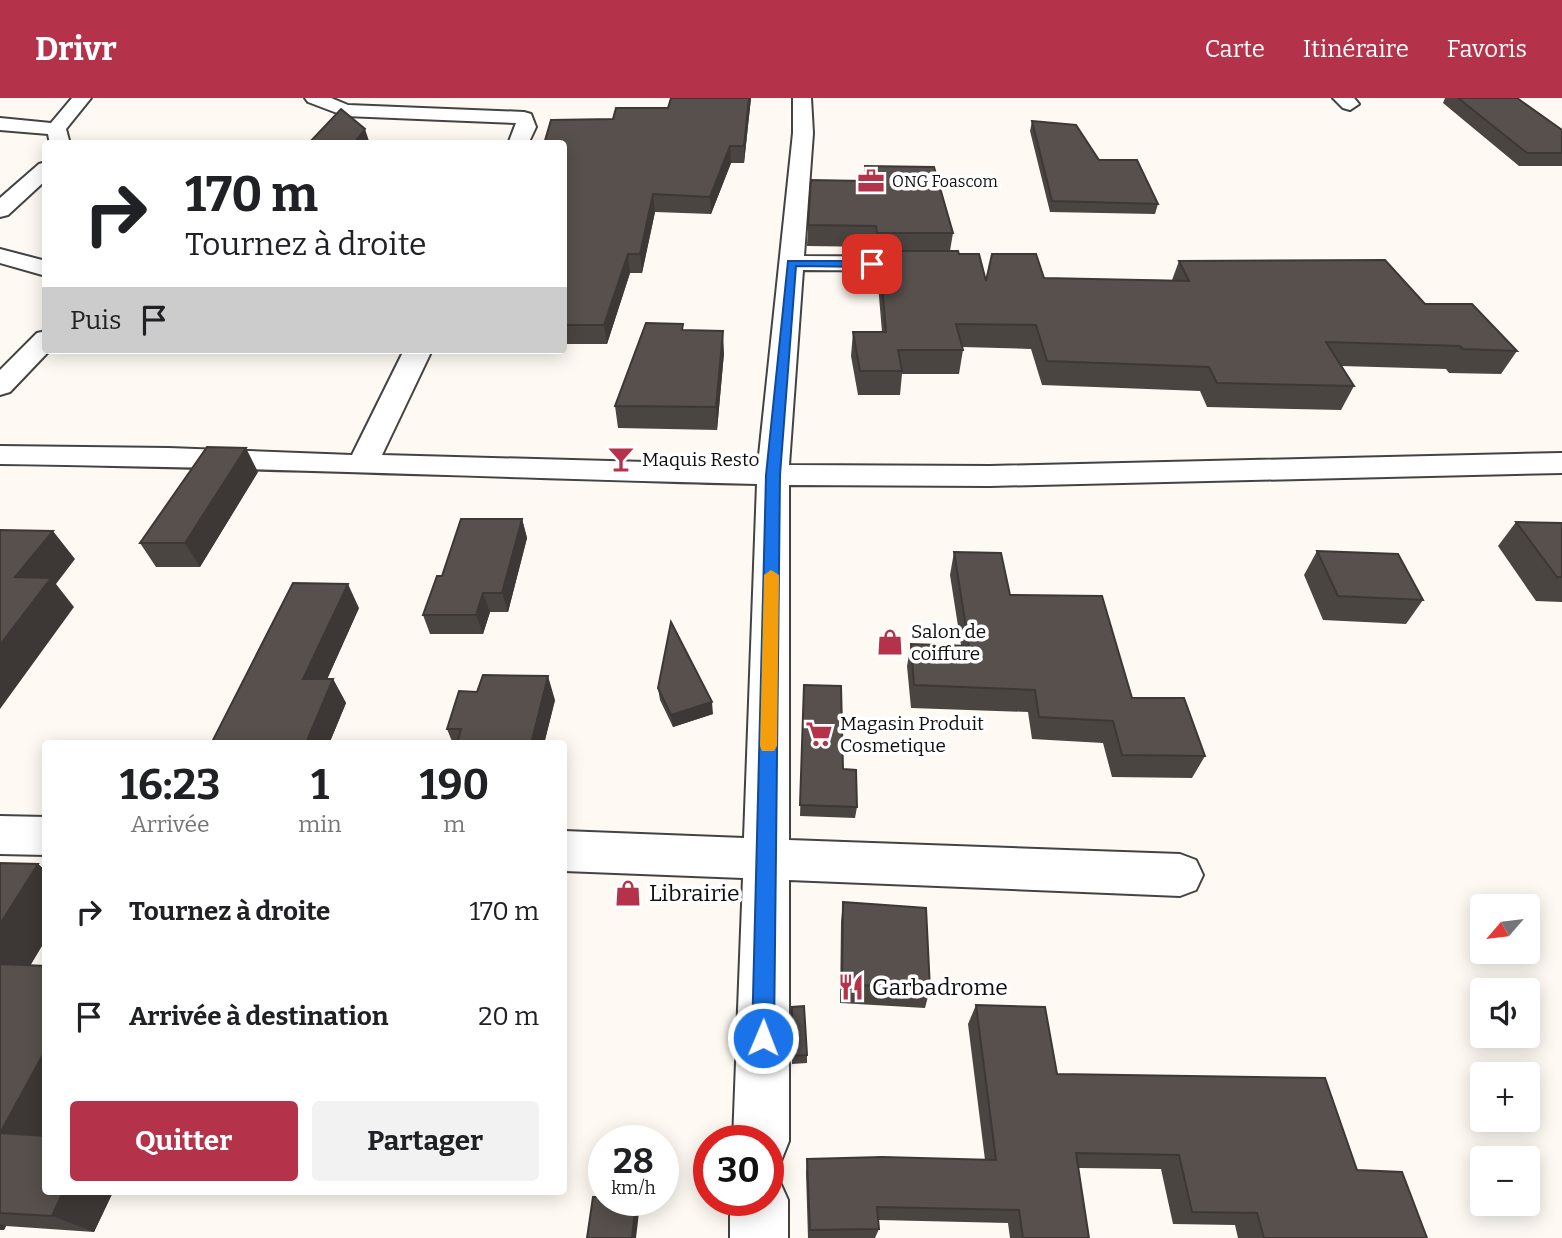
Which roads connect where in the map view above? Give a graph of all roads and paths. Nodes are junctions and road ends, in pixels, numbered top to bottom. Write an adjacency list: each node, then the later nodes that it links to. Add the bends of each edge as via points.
1 (82, 98): 5 (street)
2 (314, 98): 6 (street, via 345,110 524,118 526,127)
3 (802, 98): 10 (street)
4 (0, 124): 5 (street)
5 (58, 136)
6 (520, 140)
7 (42, 173): 8 (street)
8 (0, 210)
9 (0, 256): 12 (street)
10 (791, 263): 11 (street); 19 (street)
11 (953, 264)
12 (42, 268)
13 (42, 343): 15 (street)
14 (416, 354): 17 (street)
15 (0, 386)
16 (0, 455): 17 (street)
17 (363, 463): 19 (street)
18 (1562, 463): 19 (street, via 990,476)
19 (773, 475): 23 (street)
20 (0, 835): 21 (street)
21 (42, 836)
22 (567, 851): 23 (street)
23 (766, 857): 24 (street); 25 (street)
24 (1180, 875)
25 (761, 1125)
26 (759, 1216): 27 (street)
27 (759, 1238)

